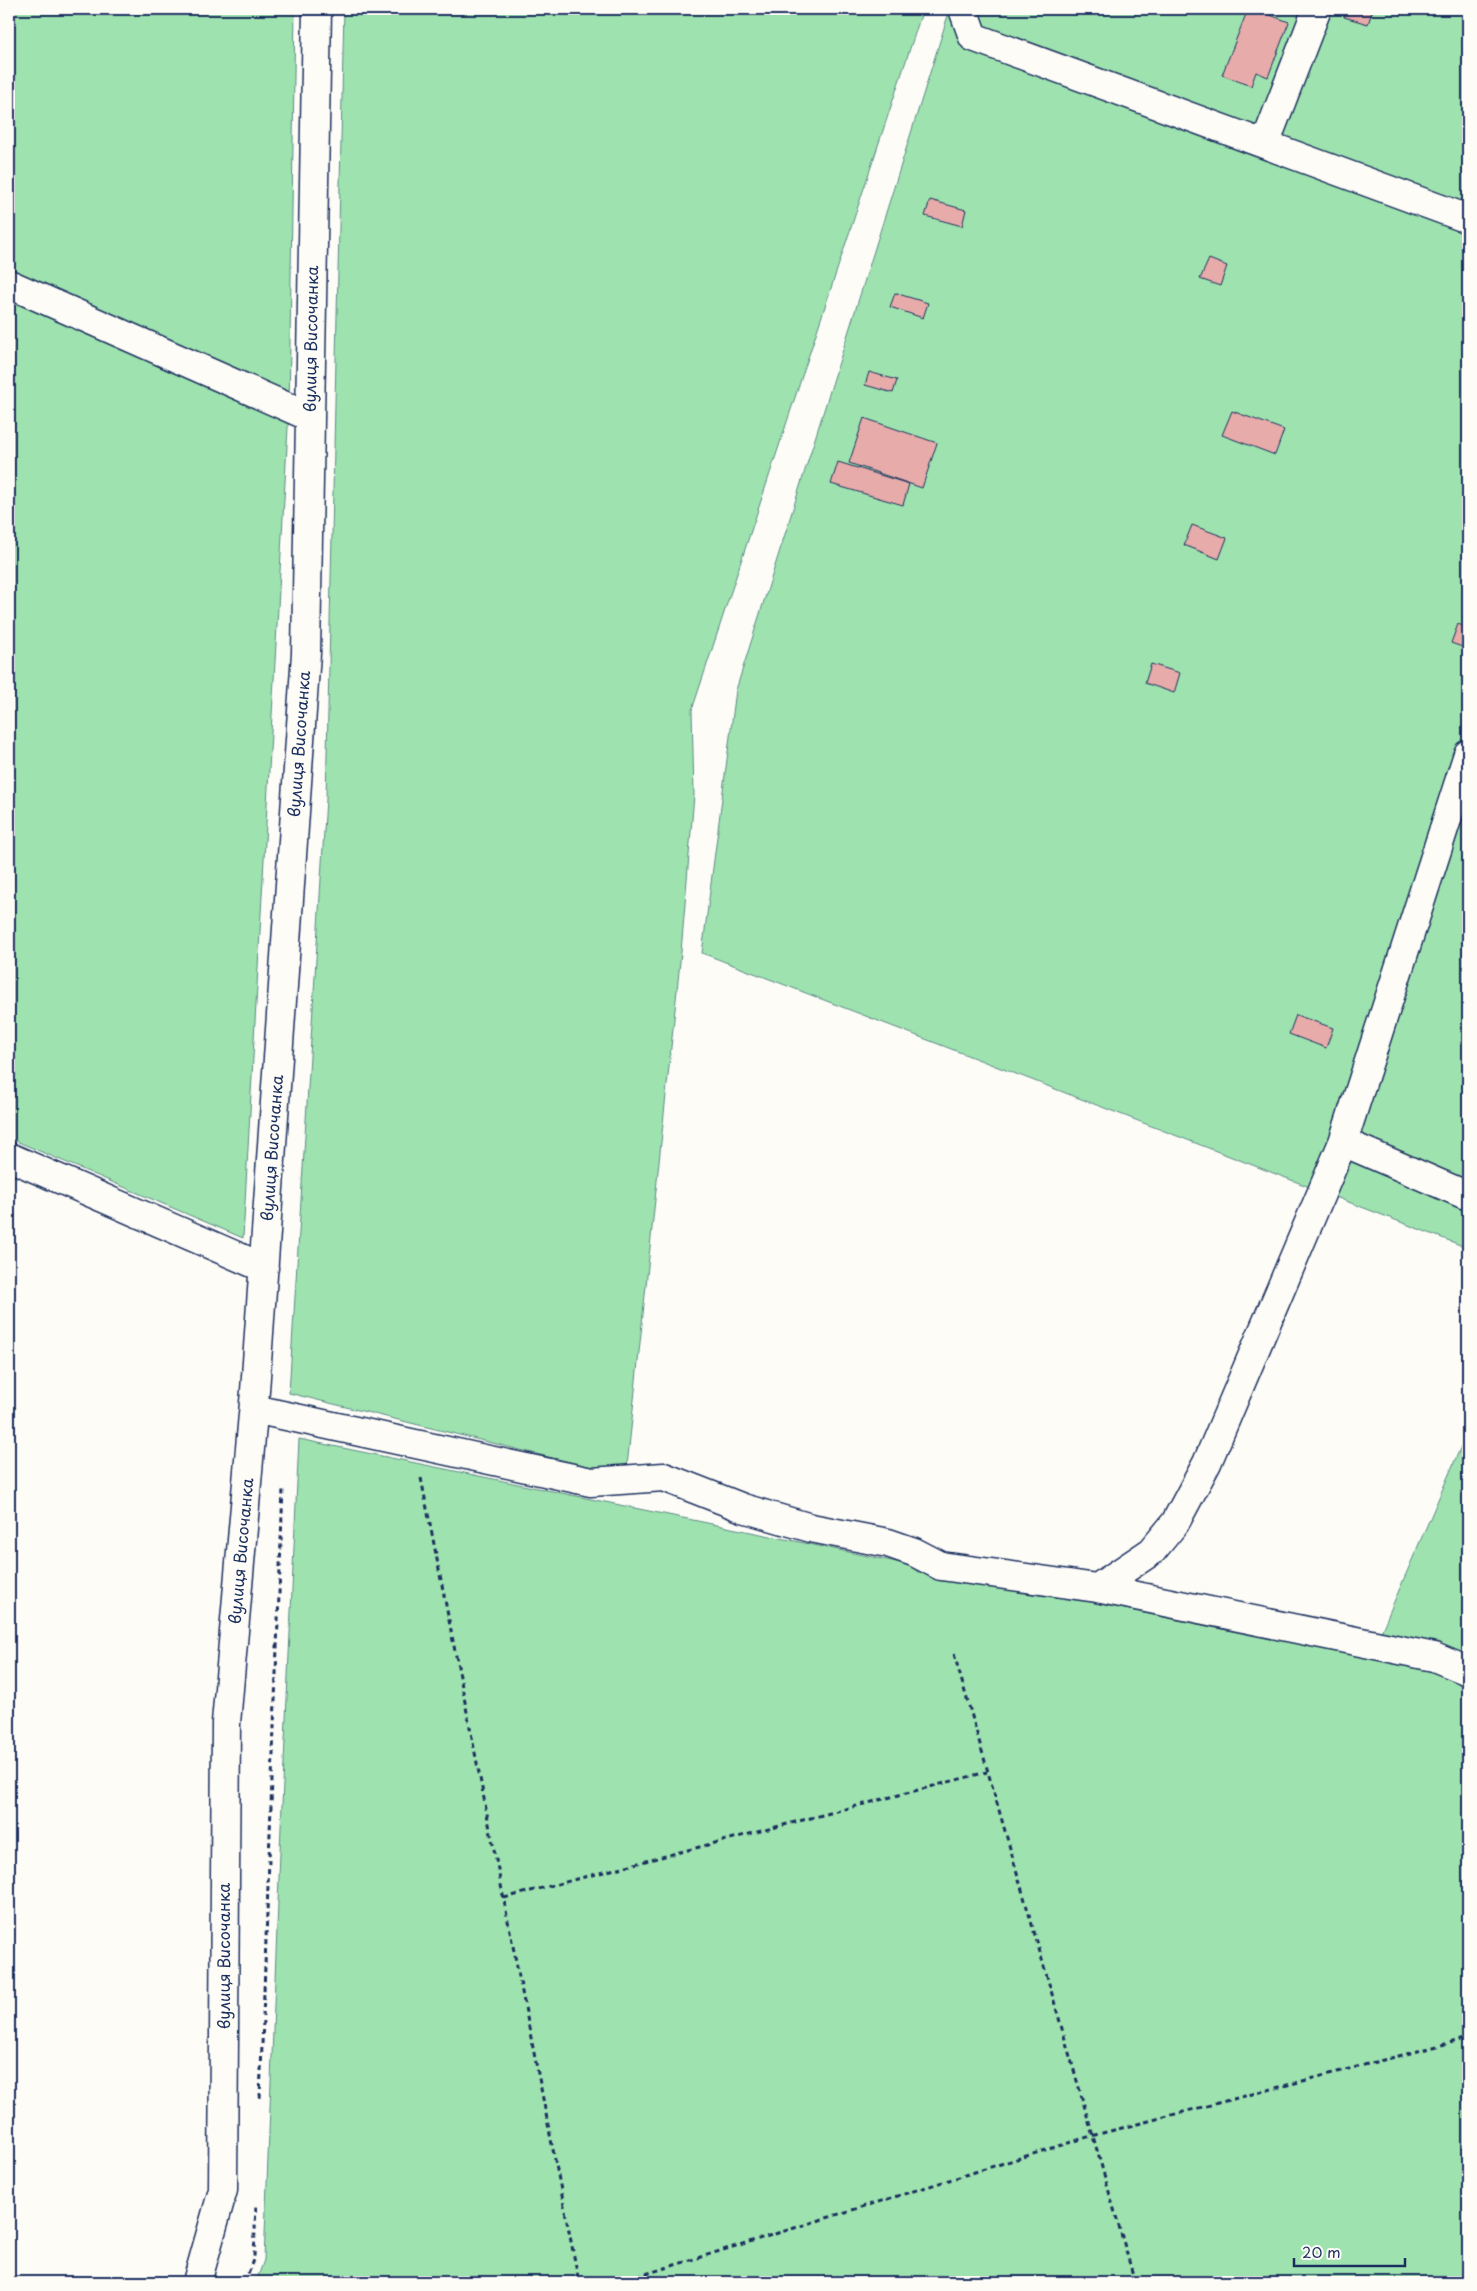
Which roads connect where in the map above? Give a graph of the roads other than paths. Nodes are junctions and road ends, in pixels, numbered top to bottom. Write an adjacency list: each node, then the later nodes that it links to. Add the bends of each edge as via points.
1 (317, 9): 7 (street, вулиця Височанка)
2 (963, 9): 4 (street, via 973,37)
3 (1317, 9): 4 (street)
4 (1265, 144): 5 (street)
5 (1468, 219)
6 (9, 284): 7 (street)
7 (310, 417): 12 (street, вулиця Височанка, via 306,652)
8 (1468, 754): 9 (street)
9 (1343, 1142): 11 (street); 14 (street, via 1207,1463 1175,1523 1152,1551)
10 (9, 1157): 12 (street)
11 (1468, 1196)
12 (264, 1268): 13 (street, вулиця Височанка)
13 (254, 1409): 14 (street, via 591,1482 664,1477 743,1508 811,1528 888,1543 941,1566); 16 (street, вулиця Височанка, via 226,1724 223,2190)
14 (1098, 1588): 15 (street, via 1434,1657)
15 (1468, 1671)
16 (197, 2282)

